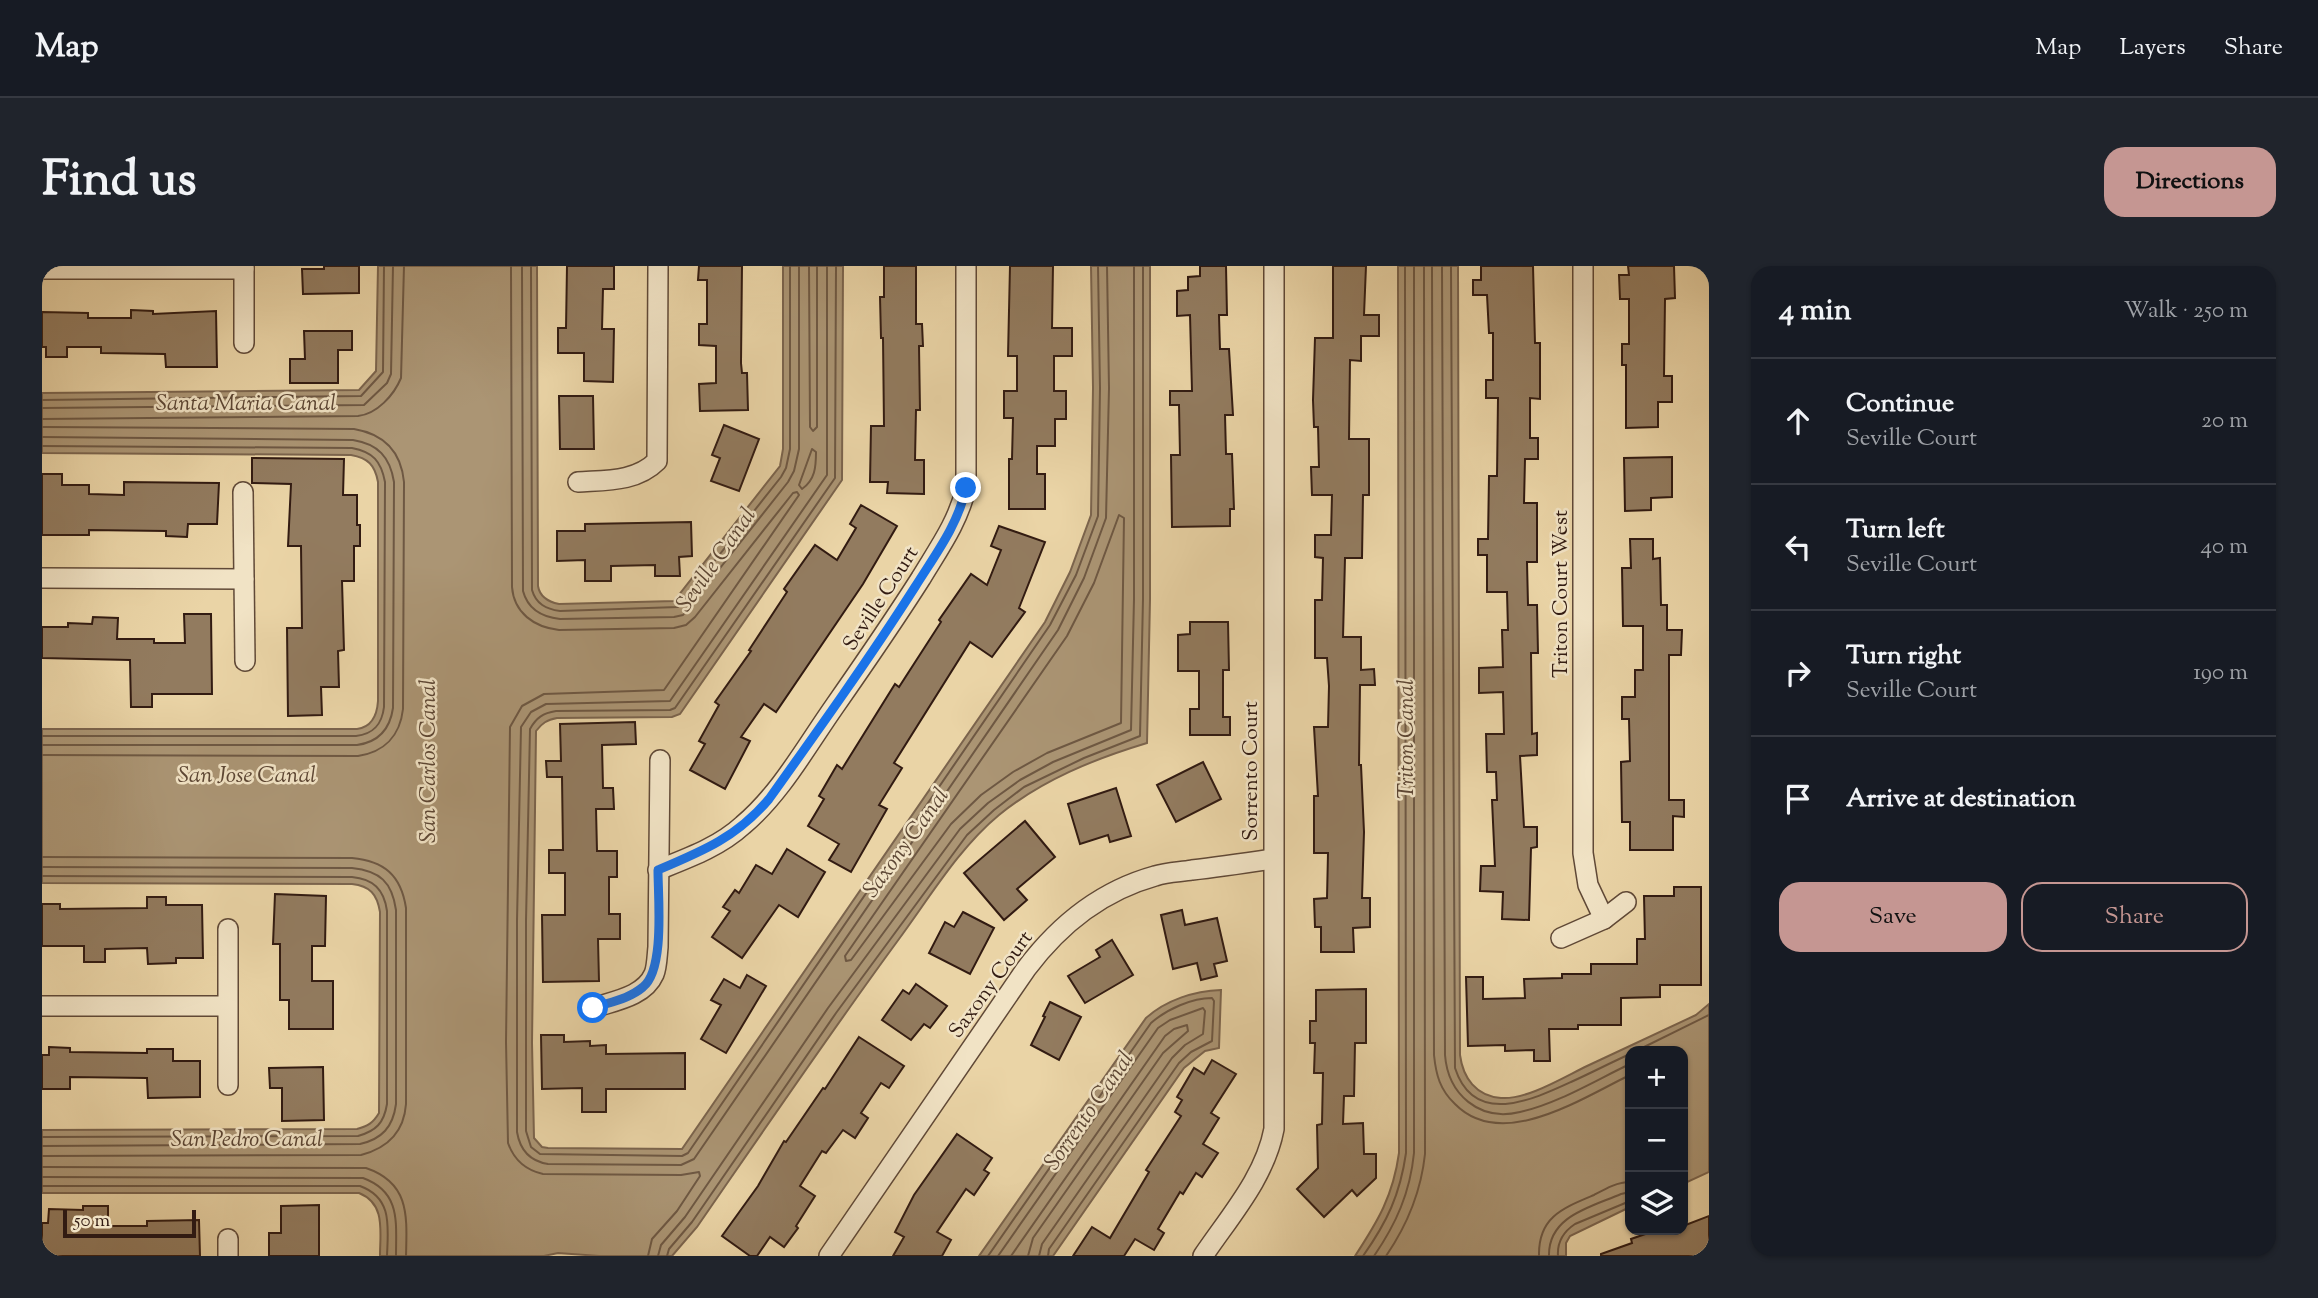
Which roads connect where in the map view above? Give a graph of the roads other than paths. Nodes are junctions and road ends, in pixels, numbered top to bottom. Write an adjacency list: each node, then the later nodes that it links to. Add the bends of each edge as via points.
1 (658, 266): 8 (street, via 657,461 630,477)
2 (966, 266): 15 (street, Seville Court, via 966,488 952,527 889,628 756,814 716,844)
3 (1274, 266): 14 (street, Sorrento Court)
4 (1583, 266): 17 (street, Triton Court West, via 1583,853 1588,885)
5 (244, 268): 6 (street); 7 (street)
6 (42, 269)
7 (244, 343)
8 (578, 482)
9 (243, 492): 11 (street)
10 (42, 578): 11 (street)
11 (244, 579): 12 (street)
12 (245, 661)
13 (660, 760): 15 (street)
14 (1273, 859): 24 (street, Saxony Court, via 1157,875 1111,893 1063,926 1026,969); 25 (street, Sorrento Court, via 1274,1129 1263,1167)
15 (658, 870): 22 (street, via 655,973 646,986 631,995)
16 (1626, 902): 17 (street)
17 (1604, 919): 19 (street)
18 (228, 929): 21 (street)
19 (1561, 938)
20 (42, 1006): 21 (street)
21 (227, 1006): 23 (street)
22 (593, 1008)
23 (228, 1085)
24 (829, 1256)
25 (1203, 1256)

